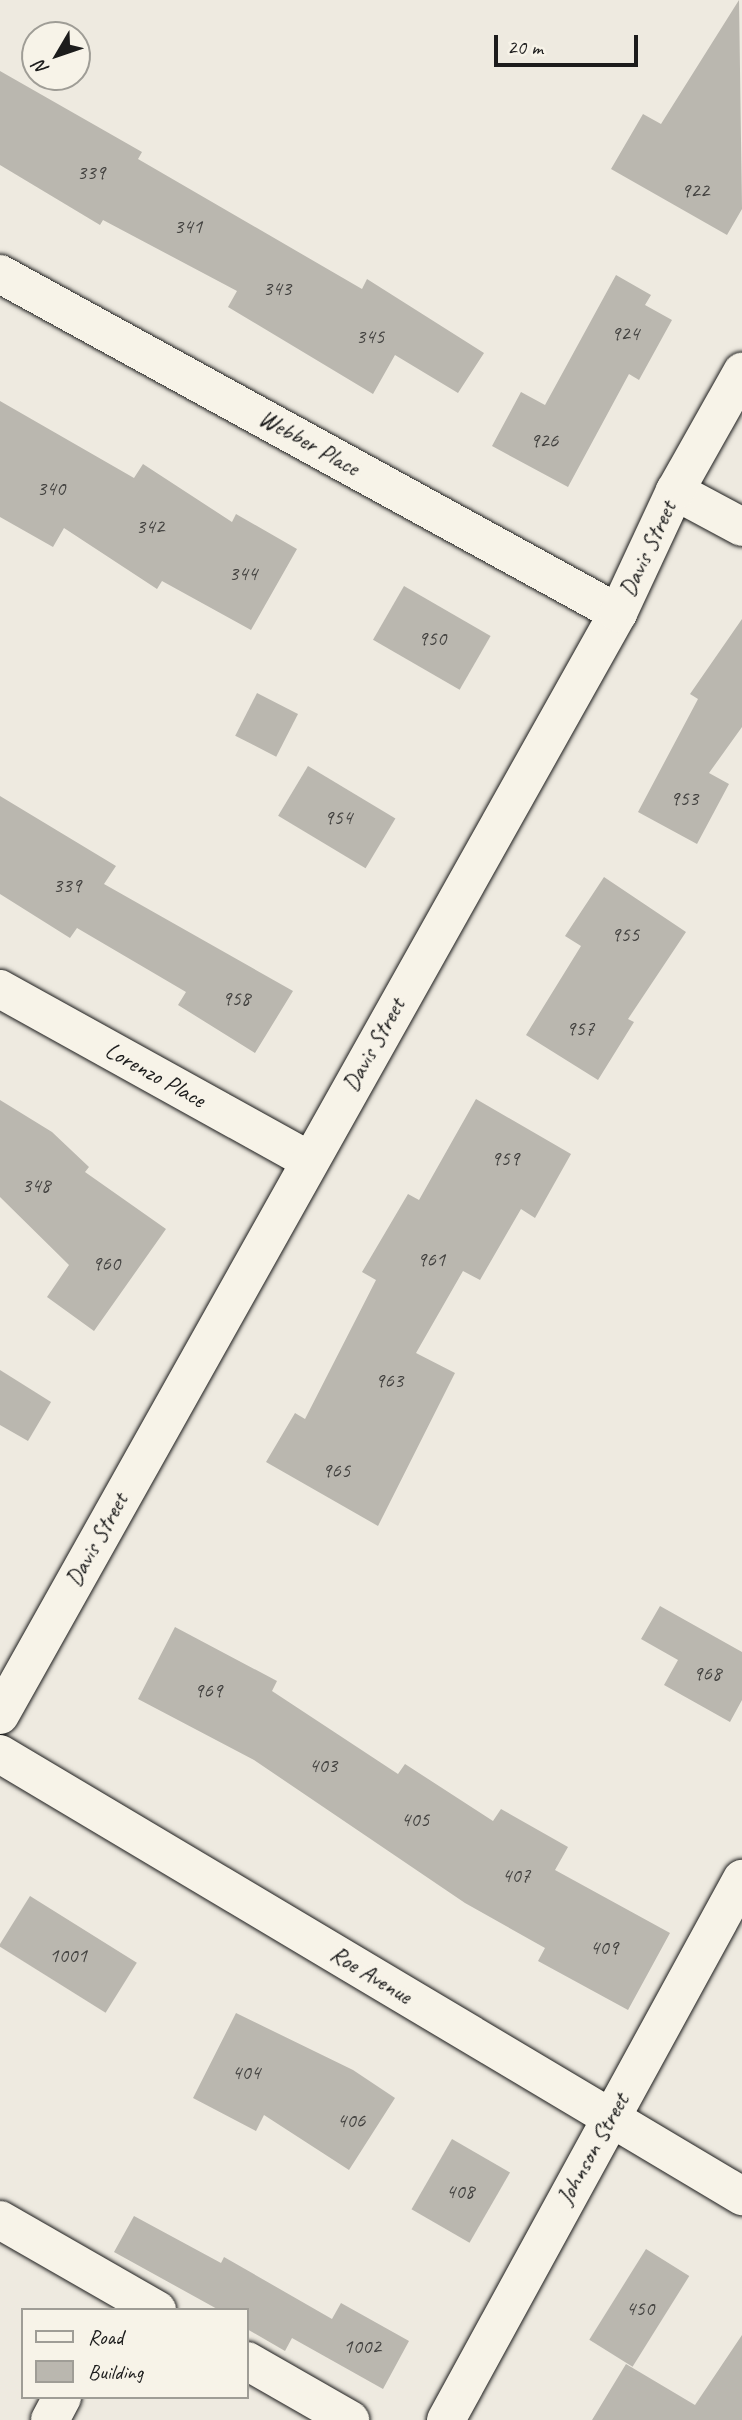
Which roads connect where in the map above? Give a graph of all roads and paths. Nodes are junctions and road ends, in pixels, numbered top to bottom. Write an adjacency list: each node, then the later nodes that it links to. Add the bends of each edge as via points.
1 (0, 274): 5 (street, Webber Place)
2 (742, 372): 3 (street, Davis Street)
3 (675, 491): 4 (street); 5 (street, Davis Street)
4 (742, 527)
5 (618, 612): 7 (street, Davis Street)
6 (0, 989): 7 (street, Lorenzo Place)
7 (309, 1160): 8 (street, Davis Street)
8 (0, 1715)
9 (0, 1754): 11 (street, Roe Avenue)
10 (742, 1879): 11 (street, Johnson Street)
11 (611, 2118): 12 (street, Roe Avenue); 20 (street, Johnson Street)
12 (742, 2196)
13 (0, 2220): 14 (street)
14 (114, 2299): 15 (street)
15 (149, 2308)
16 (248, 2362): 19 (street)
17 (61, 2399): 18 (street)
18 (50, 2420)
19 (350, 2420)
20 (446, 2420)

